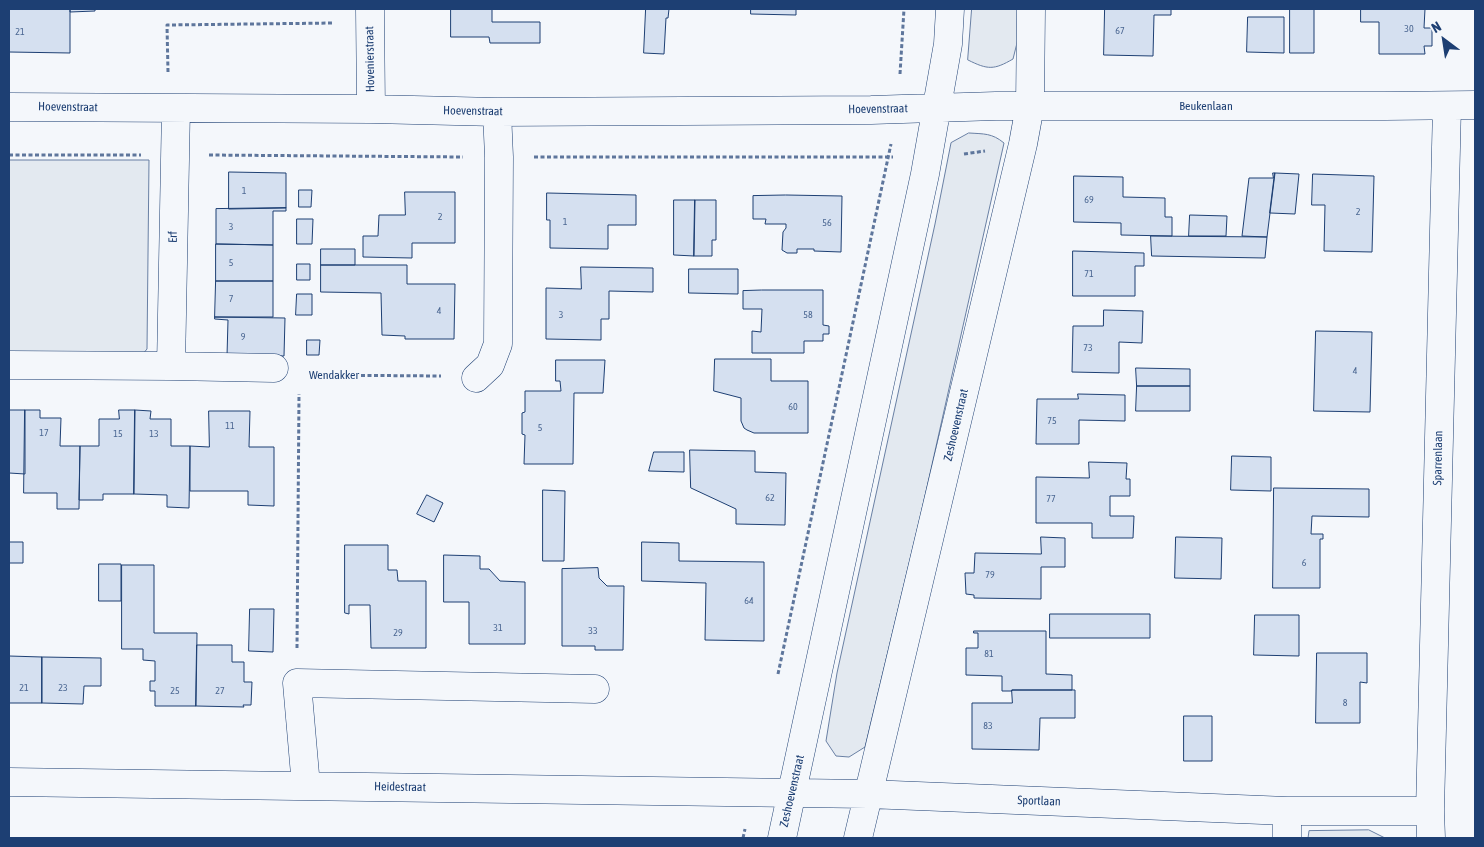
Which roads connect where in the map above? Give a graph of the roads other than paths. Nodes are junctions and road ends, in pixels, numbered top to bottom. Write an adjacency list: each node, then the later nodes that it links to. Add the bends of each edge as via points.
1 (950, 9): 9 (street, Zeshoevenstraat, via 948,44)
2 (1031, 9): 6 (street, Zeshoevenstraat)
3 (370, 16): 10 (street, Hovenierstraat)
4 (1475, 105): 7 (street, Beukenlaan)
5 (9, 106): 8 (street, Hoevenstraat)
6 (1030, 106): 7 (street, Beukenlaan); 9 (street, Beukenlaan); 20 (street, Zeshoevenstraat)
7 (1447, 106): 22 (street, Sparrenlaan)
8 (176, 108): 10 (street, Hoevenstraat); 13 (street, Erf)
9 (937, 108): 11 (street, Hoevenstraat); 19 (street, Zeshoevenstraat)
10 (371, 109): 11 (street, Hoevenstraat)
11 (497, 112): 15 (street, via 500,157 498,344 490,365)
12 (9, 365): 13 (street)
13 (171, 366): 14 (street)
14 (287, 372)
15 (476, 378)
16 (595, 689): 18 (street, via 297,684)
17 (9, 782): 18 (street, Heidestraat)
18 (306, 786): 19 (street, Heidestraat)
19 (792, 793): 20 (street, Sportlaan); 23 (street, Zeshoevenstraat)
20 (868, 794): 21 (street, Sportlaan); 24 (street, Zeshoevenstraat)
21 (1287, 811): 22 (street, Sportlaan); 25 (street)
22 (1430, 811): 26 (street)
23 (782, 838)
24 (858, 838)
25 (1287, 838)
26 (1431, 838)

